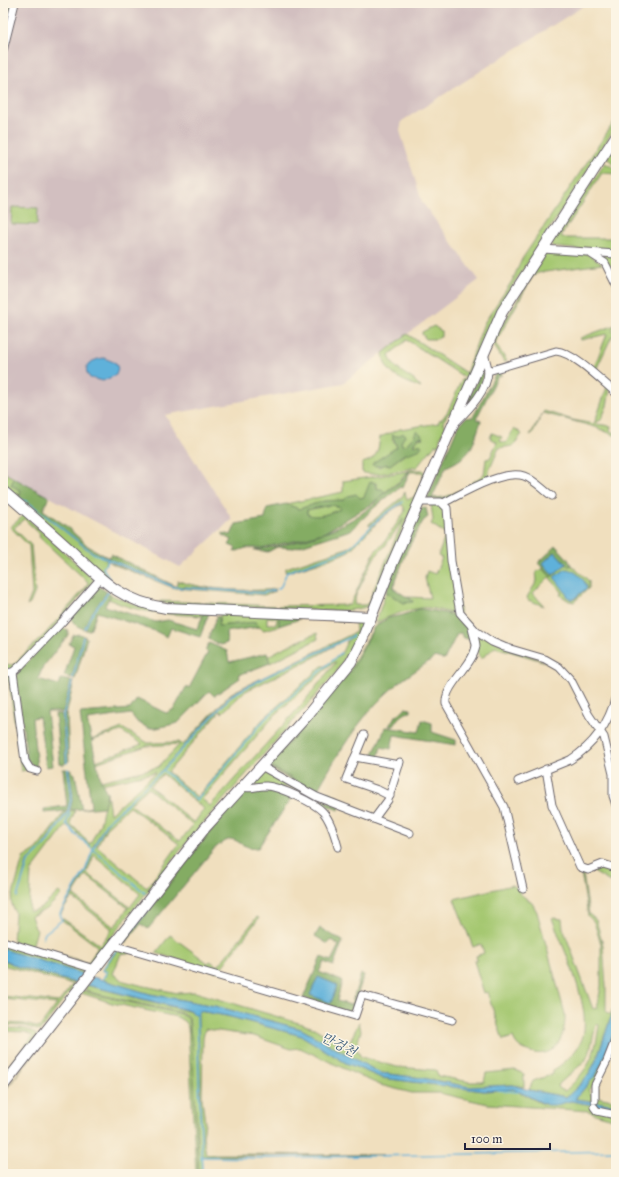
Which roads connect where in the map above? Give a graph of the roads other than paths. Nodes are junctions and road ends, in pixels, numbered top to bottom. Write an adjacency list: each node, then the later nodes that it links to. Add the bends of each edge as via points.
1 (15, 3): 2 (street)
2 (3, 51)
3 (616, 136): 4 (main road)
4 (543, 249): 5 (street); 8 (main road, via 502,312)
5 (585, 252): 6 (street); 7 (street, via 605,263)
6 (616, 254)
7 (616, 285)
8 (483, 352): 9 (street); 11 (main road)
9 (488, 371): 10 (street, via 562,351); 11 (street, via 477,400)
10 (616, 393)
11 (451, 427): 14 (main road)
12 (3, 491): 16 (main road)
13 (552, 496): 15 (street, via 530,479 512,474)
14 (419, 502): 15 (street); 17 (main road)
15 (443, 503): 18 (street, via 448,513 451,561 458,606 460,613)
16 (100, 579): 17 (main road, via 133,600 166,608); 19 (street)
17 (371, 617): 25 (main road, via 347,667)
18 (472, 627): 22 (street, via 492,642 545,659 559,667 576,686 589,715); 36 (street, via 476,644 474,653 448,693 446,704 504,806)
19 (13, 672): 20 (street); 27 (street, via 25,761 30,769)
20 (3, 673)
21 (616, 696): 22 (street)
22 (602, 731): 26 (street, via 570,760); 31 (street, via 613,774 613,796)
23 (364, 735): 24 (street)
24 (355, 757): 30 (street, via 346,779); 30 (street, via 400,764)
25 (261, 766): 29 (main road); 32 (street, via 317,797)
26 (546, 769): 28 (street); 35 (street, via 552,805 580,866 588,870 603,864)
27 (37, 772)
28 (518, 781)
29 (242, 786): 34 (street, via 269,786 315,806 327,817); 38 (main road, via 204,828)
30 (390, 796): 32 (street)
31 (616, 805)
32 (374, 819): 33 (street)
33 (410, 833)
34 (338, 847)
35 (616, 868)
36 (523, 889)
37 (3, 941): 39 (street)
38 (113, 945): 39 (main road); 40 (street, via 355,1016 362,995)
39 (93, 970): 42 (main road)
40 (452, 1020)
41 (616, 1038): 43 (street, via 595,1085 597,1111)
42 (3, 1086)
43 (616, 1114)

